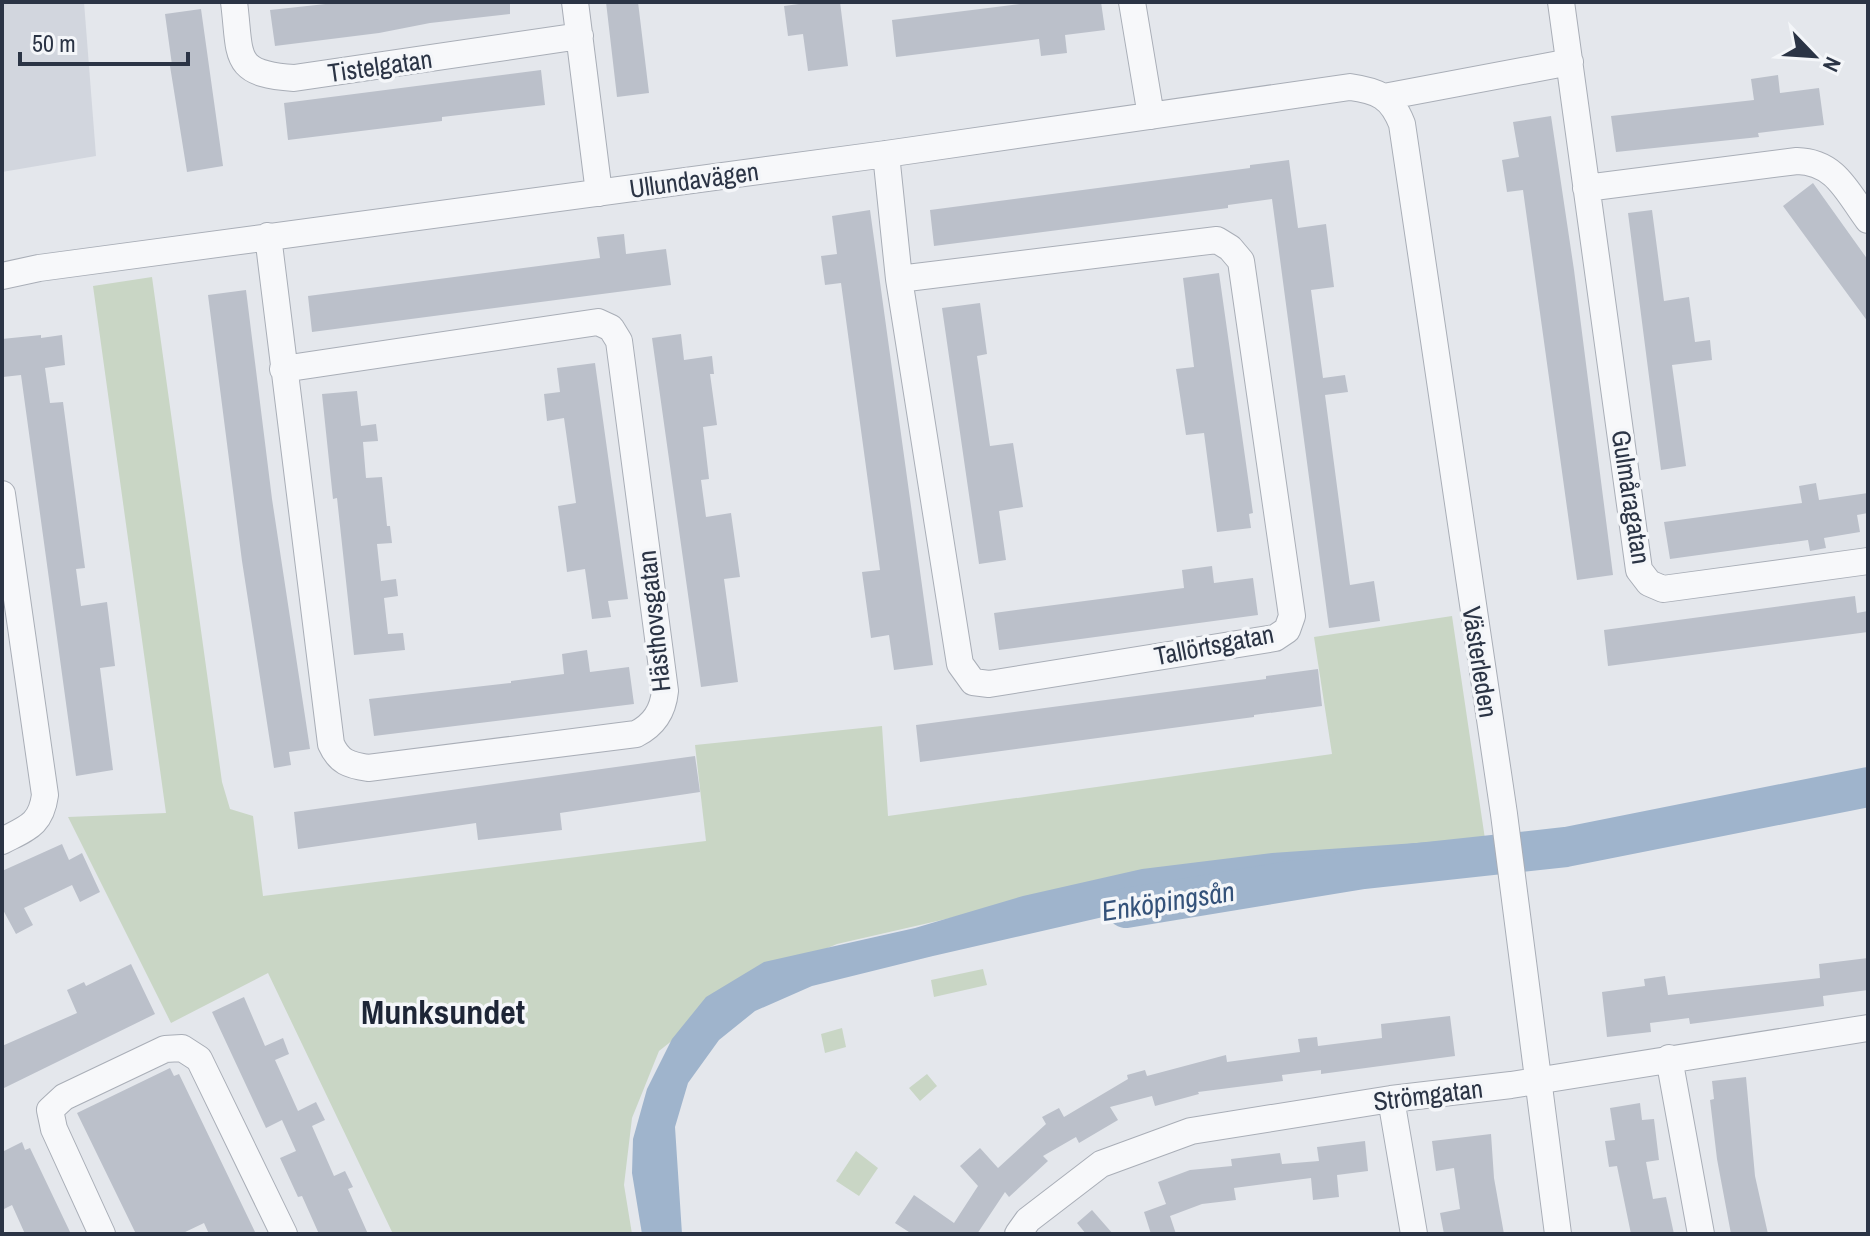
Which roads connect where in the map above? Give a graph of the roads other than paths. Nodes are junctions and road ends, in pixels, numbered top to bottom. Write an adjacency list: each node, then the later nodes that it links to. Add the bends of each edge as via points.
1 (234, 2): 5 (street, Tistelgatan, via 241,57 265,76 294,78)
2 (575, 2): 5 (street)
3 (1132, 2): 8 (street)
4 (1561, 2): 6 (street, Gulmåragatan)
5 (580, 36): 11 (street)
6 (1570, 62): 7 (street); 10 (street, Gulmåragatan)
7 (1384, 97): 8 (street, Ullundavägen, via 1350,87); 22 (street, Västerleden, via 1402,124)
8 (1151, 116): 9 (street, Ullundavägen)
9 (886, 154): 11 (street, Ullundavägen); 15 (street, Tallörtsgatan)
10 (1586, 188): 12 (street, via 1813,162 1836,177); 18 (street, Gulmåragatan, via 1639,570 1663,589)
11 (599, 193): 13 (street, Ullundavägen)
12 (1868, 220)
13 (268, 236): 14 (street, Ullundavägen); 16 (street, Hästhovsgatan)
14 (2, 276)
15 (899, 279): 15 (street, Tallörtsgatan, via 960,664 973,682 989,684 1275,638 1287,630 1292,616 1241,261 1230,248 1217,240)
16 (283, 369): 16 (street, Hästhovsgatan, via 331,744 337,758 368,768 636,734 647,728 664,705 665,691 619,341 611,328 598,322)
17 (2, 494): 19 (street, via 45,795 41,815 31,826)
18 (1868, 561)
19 (2, 841)
20 (1868, 1028): 21 (street, Strömgatan)
21 (1669, 1058): 22 (street, Strömgatan); 29 (street)
22 (1538, 1081): 23 (street, Strömgatan); 28 (street, Västerleden)
23 (1391, 1099): 26 (street, Strömgatan, via 1191,1131 1101,1164 1028,1220); 27 (street)
24 (102, 1234): 25 (street, via 50,1110 64,1097 165,1049 182,1048 199,1059)
25 (284, 1234)
26 (1018, 1234)
27 (1414, 1234)
28 (1558, 1234)
29 (1701, 1234)

